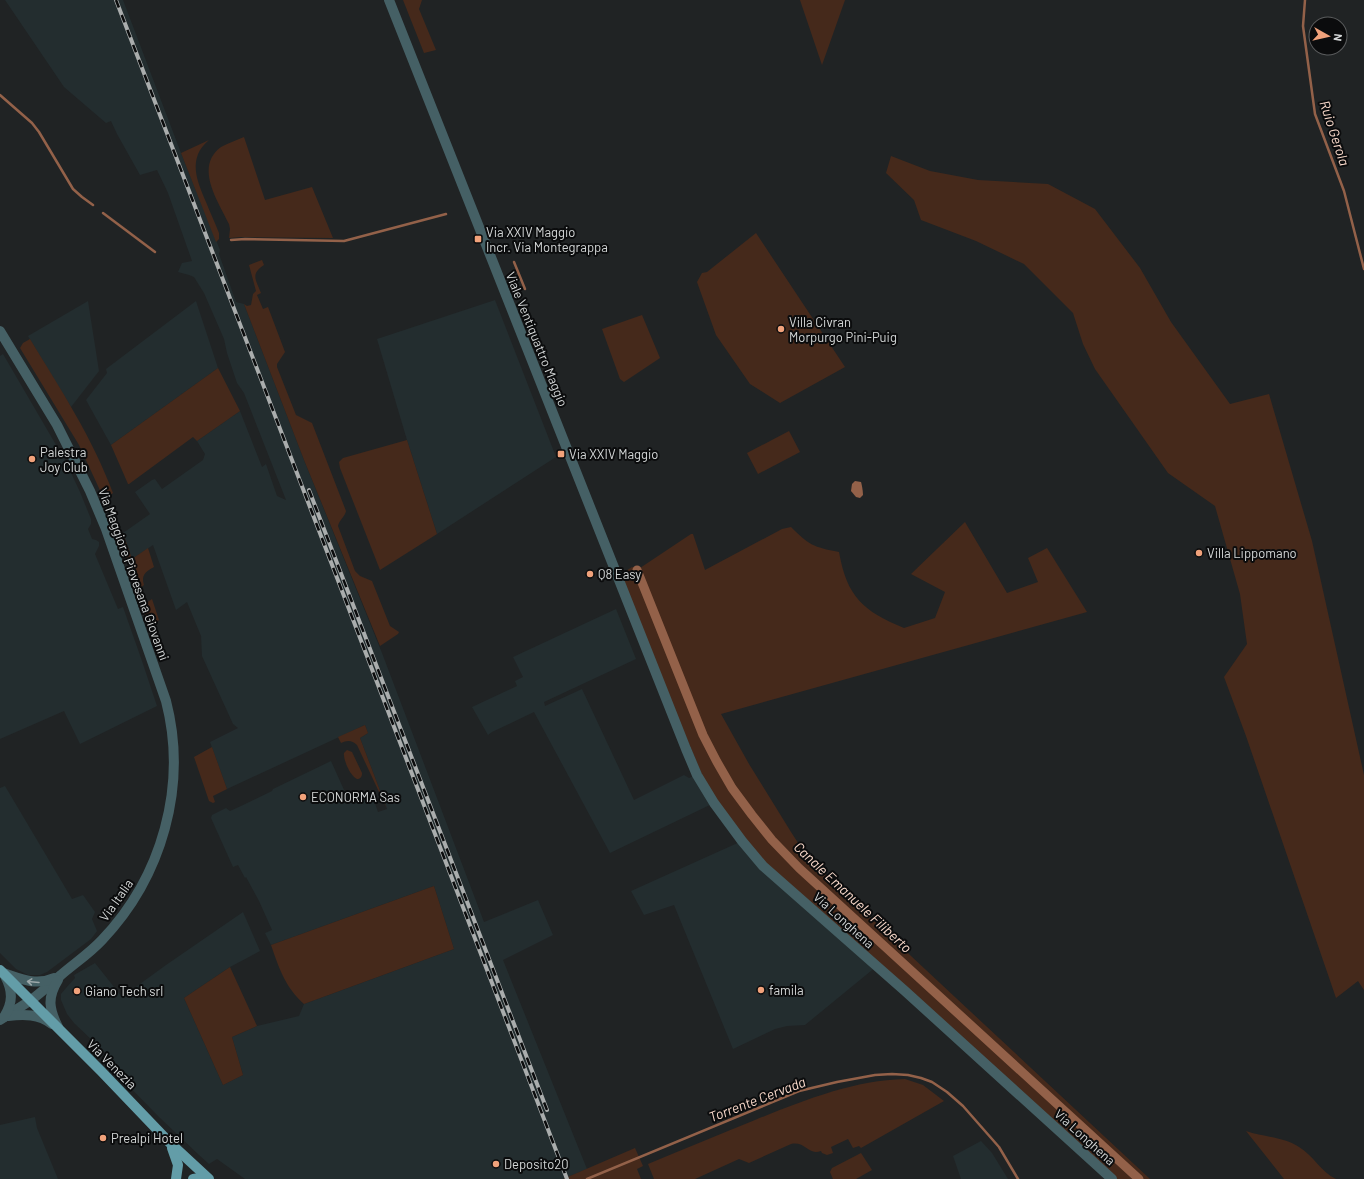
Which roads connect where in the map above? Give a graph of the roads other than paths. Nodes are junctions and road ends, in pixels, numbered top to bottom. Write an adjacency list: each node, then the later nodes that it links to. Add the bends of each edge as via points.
1 (389, 0): 3 (street, Viale Ventiquattro Maggio)
2 (0, 330): 4 (street, Via Maggiore Piovesana Giovanni, via 57,425 90,491 106,529 166,701 174,755 174,779)
3 (636, 624): 14 (street, Via Longhena, via 697,775 717,808 753,855 774,877)
4 (166, 824): 6 (street, Via Italia, via 154,864 129,907 88,954)
5 (2, 971): 6 (street, Via Italia, one-way to 5, via 49,980 28,982); 7 (main road, Via Venezia); 8 (street, via 12,993 11,1003)
6 (62, 974): 7 (street, Via Italia); 9 (street, Via Italia, via 54,987 50,1003 51,1013)
7 (31, 1000): 8 (street, Via Italia); 9 (main road, Via Venezia)
8 (2, 1018): 9 (street, via 19,1015 38,1016)
9 (60, 1030): 10 (main road, Via Venezia)
10 (169, 1142): 11 (main road, Via Venezia); 12 (main road, via 177,1158)
11 (207, 1178): 13 (main road)
12 (176, 1179)
13 (193, 1179)
14 (1112, 1179)

